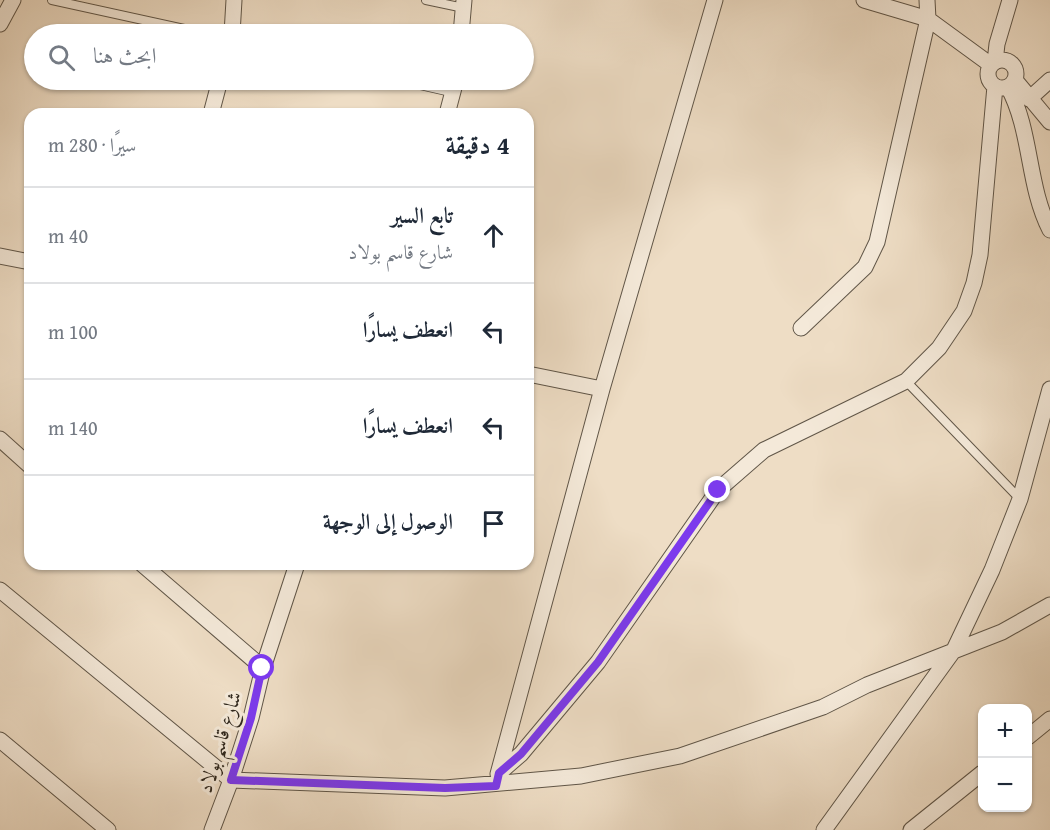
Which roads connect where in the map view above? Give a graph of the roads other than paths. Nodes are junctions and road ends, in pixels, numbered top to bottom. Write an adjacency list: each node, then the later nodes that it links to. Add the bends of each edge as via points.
1 (13, 0): 11 (street)
2 (52, 0): 12 (lane)
3 (234, 0): 13 (street)
4 (426, 0): 9 (lane)
5 (715, 0): 31 (street)
6 (864, 0): 10 (street)
7 (927, 0): 10 (street)
8 (1010, 0): 15 (street)
9 (464, 4): 14 (street)
10 (928, 19): 15 (street); 28 (street, via 877,242 865,267)
11 (0, 24)
12 (161, 24)
13 (233, 24)
14 (462, 24)
15 (993, 64): 17 (street, via 988,74); 17 (street, via 1004,60 1012,63 1016,71)
16 (1050, 80): 20 (street)
17 (1006, 84): 20 (street); 25 (street, via 1023,119 1042,215); 30 (street, via 974,284 964,311 939,348)
18 (217, 90): 22 (street)
19 (454, 90): 23 (street)
20 (1032, 102): 21 (street); 24 (street)
21 (1050, 105)
22 (213, 108)
23 (449, 108)
24 (1050, 122)
25 (1050, 230)
26 (0, 256): 27 (street)
27 (24, 261)
28 (801, 328)
29 (534, 375): 31 (street)
30 (906, 381): 35 (lane); 46 (street, via 764,450 734,474 718,490 598,662)
31 (602, 389): 46 (street)
32 (1050, 389): 35 (street)
33 (0, 439): 34 (street)
34 (24, 461)
35 (1020, 499): 40 (street)
36 (149, 570): 41 (street)
37 (295, 570): 41 (street, شارع قاسم بولاد)
38 (0, 590): 47 (street)
39 (1050, 605): 40 (street, via 1002,632)
40 (954, 650): 46 (street, via 823,707 680,756 581,776); 50 (street)
41 (262, 668): 47 (street, شارع قاسم بولاد)
42 (1050, 719): 43 (street)
43 (1032, 734)
44 (0, 740): 48 (street)
45 (978, 776): 51 (street)
46 (497, 779): 47 (street, via 445,788)
47 (231, 780): 49 (street, شارع قاسم بولاد)
48 (108, 830)
49 (213, 830)
50 (824, 830)
51 (911, 830)

